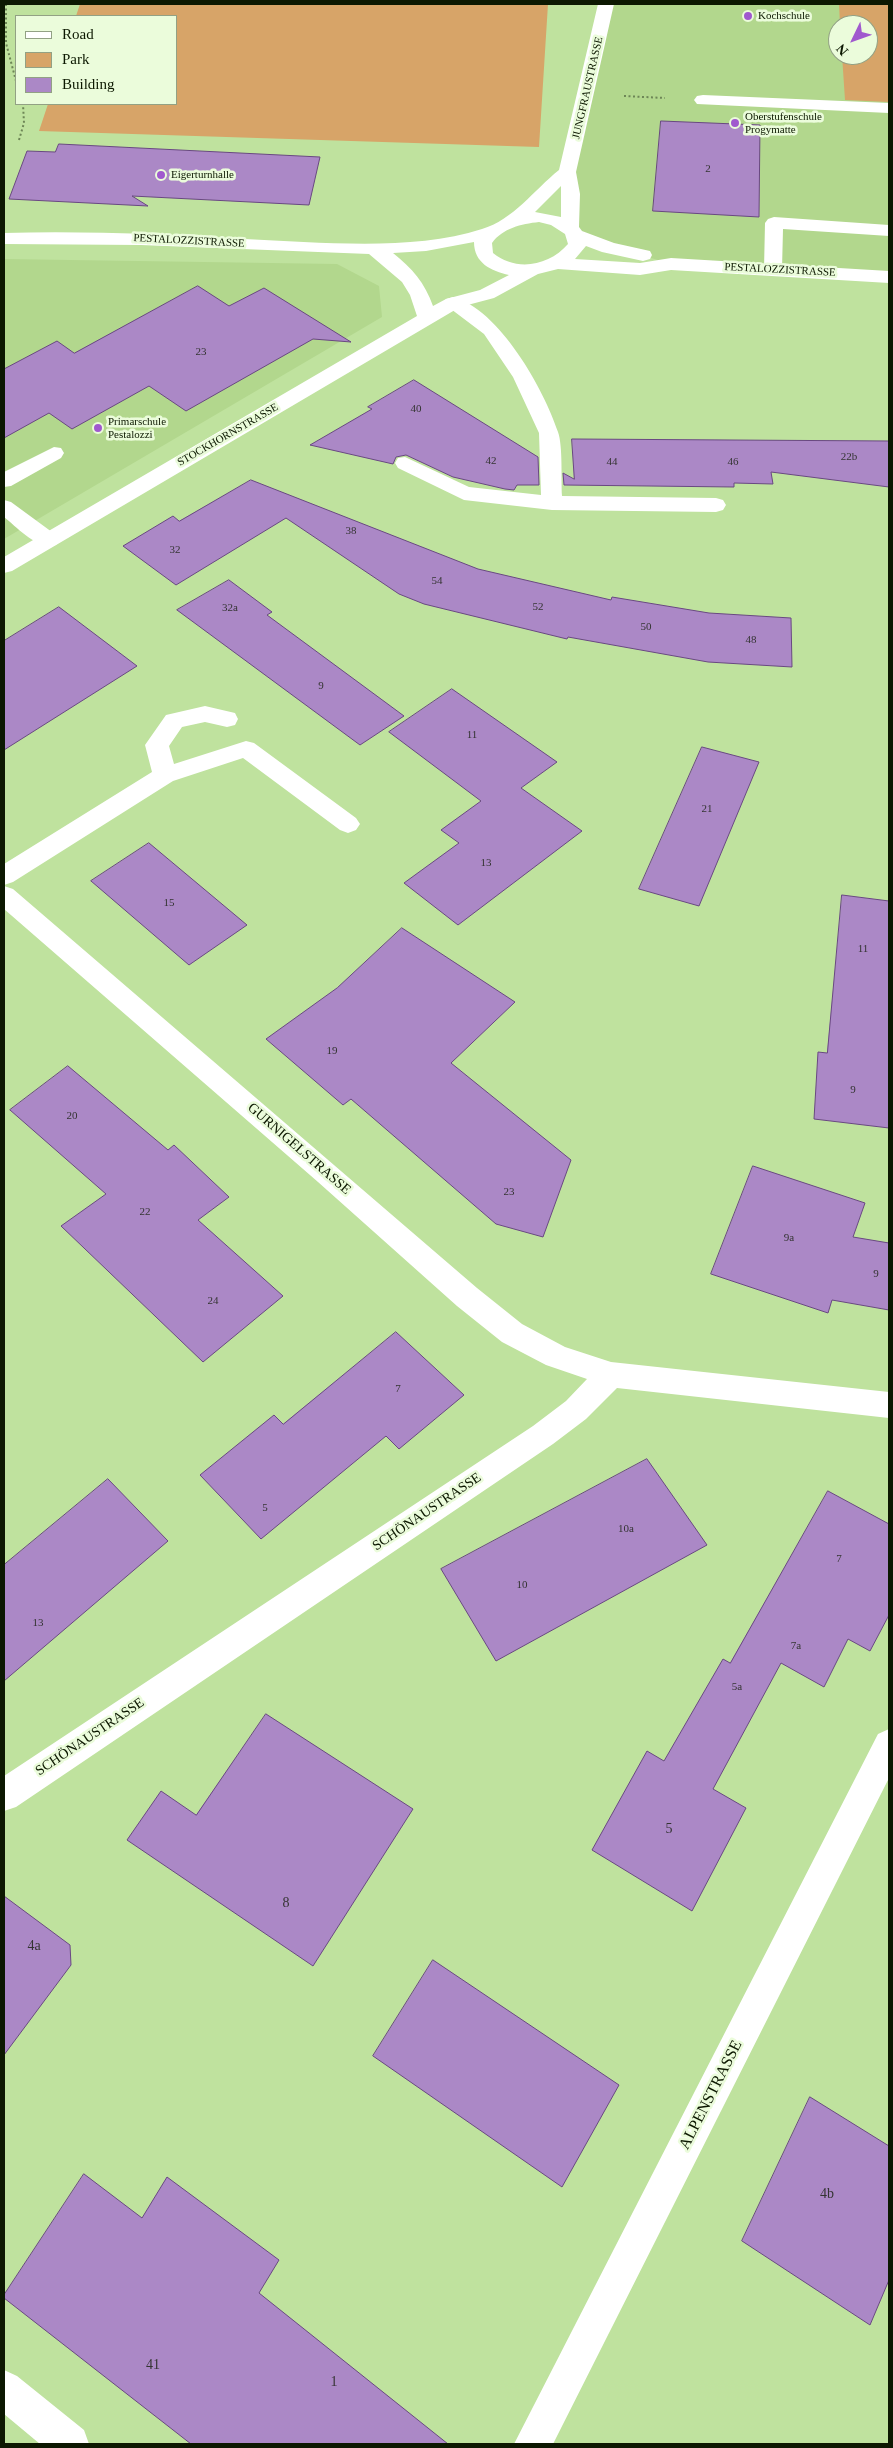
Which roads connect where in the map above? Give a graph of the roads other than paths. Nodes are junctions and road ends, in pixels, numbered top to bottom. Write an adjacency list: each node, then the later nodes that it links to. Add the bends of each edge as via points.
1 (606, 4): 4 (street, JUNGFRAUSTRASSE)
2 (703, 100): 3 (street)
3 (889, 108)
4 (567, 172): 5 (street); 7 (street, JUNGFRAUSTRASSE)
5 (517, 220): 7 (street, PESTALOZZISTRASSE, via 548,218); 8 (street, PESTALOZZISTRASSE)
6 (889, 231): 17 (street, via 774,223)
7 (572, 232): 13 (street, JUNGFRAUSTRASSE, via 577,245 572,253); 14 (street, PESTALOZZISTRASSE, via 609,248)
8 (491, 233): 10 (street, PESTALOZZISTRASSE, via 447,243); 15 (street, via 482,248)
9 (4, 238): 10 (street, PESTALOZZISTRASSE, via 138,238)
10 (374, 249): 12 (street, PESTALOZZISTRASSE, via 419,260); 20 (street, via 410,276 423,302)
11 (468, 259): 15 (street)
12 (446, 260)
13 (557, 263): 14 (street, PESTALOZZISTRASSE, via 640,269); 16 (street)
14 (671, 264): 17 (street, PESTALOZZISTRASSE)
15 (483, 269): 16 (street); 19 (street, STOCKHORNSTRASSE, via 468,281)
16 (534, 269): 19 (street, STOCKHORNSTRASSE, via 487,294)
17 (773, 269): 18 (street, PESTALOZZISTRASSE)
18 (889, 277)
19 (453, 304): 20 (street, STOCKHORNSTRASSE); 24 (street, via 491,330 523,377 549,433)
20 (427, 319): 27 (street, STOCKHORNSTRASSE)
21 (54, 453): 23 (street)
22 (405, 463): 24 (street, via 464,493)
23 (4, 481)
24 (552, 503): 25 (street)
25 (716, 505)
26 (4, 507): 27 (street)
27 (48, 540): 28 (street, STOCKHORNSTRASSE)
28 (4, 566)
29 (227, 719): 30 (street, via 204,714 174,721 157,745)
30 (165, 775): 31 (street, via 246,749); 32 (street)
31 (348, 824)
32 (4, 876)
33 (4, 895): 34 (street, GURNIGELSTRASSE, via 512,1333 556,1356)
34 (611, 1375): 35 (street); 37 (street, SCHÖNAUSTRASSE, via 576,1410 543,1435)
35 (889, 1405)
36 (889, 1745): 40 (street, ALPENSTRASSE)
37 (4, 1795)
38 (4, 2389): 39 (street)
39 (70, 2444)
40 (533, 2444)

